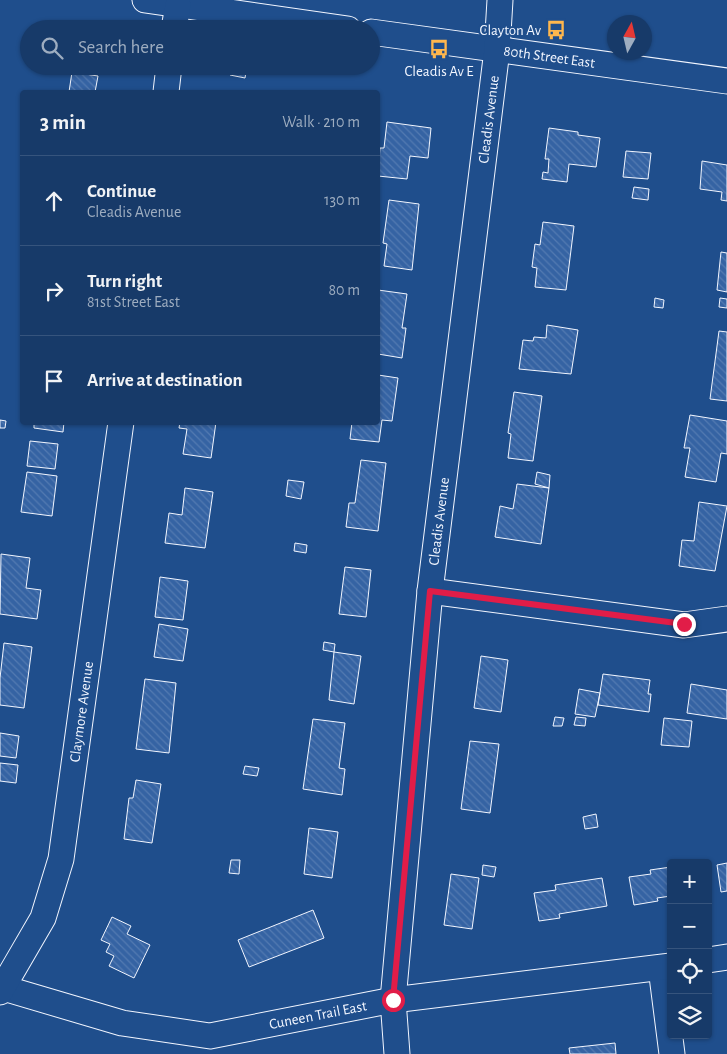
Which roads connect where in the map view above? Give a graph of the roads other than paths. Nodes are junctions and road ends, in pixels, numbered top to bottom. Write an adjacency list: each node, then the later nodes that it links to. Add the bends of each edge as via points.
1 (145, 0): 3 (street)
2 (500, 0): 6 (street, Cleadis Avenue)
3 (176, 17): 4 (street)
4 (219, 20)
5 (380, 33): 6 (street, 80th Street East)
6 (497, 50): 8 (street, 80th Street East); 11 (street, Cleadis Avenue)
7 (168, 75): 9 (street)
8 (727, 81)
9 (166, 90)
10 (120, 425): 16 (street, Claymore Avenue, via 61,859 43,918)
11 (430, 591): 12 (street, via 684,624); 17 (street, Cleadis Avenue)
12 (727, 619)
13 (727, 957): 14 (street)
14 (712, 959)
15 (666, 967): 17 (street, Cuneen Trail East); 19 (street)
16 (1, 989): 17 (street, Cuneen Trail East, via 122,1024 210,1036)
17 (393, 1000): 18 (street, Cleadis Avenue)
18 (397, 1054)
19 (672, 1054)

